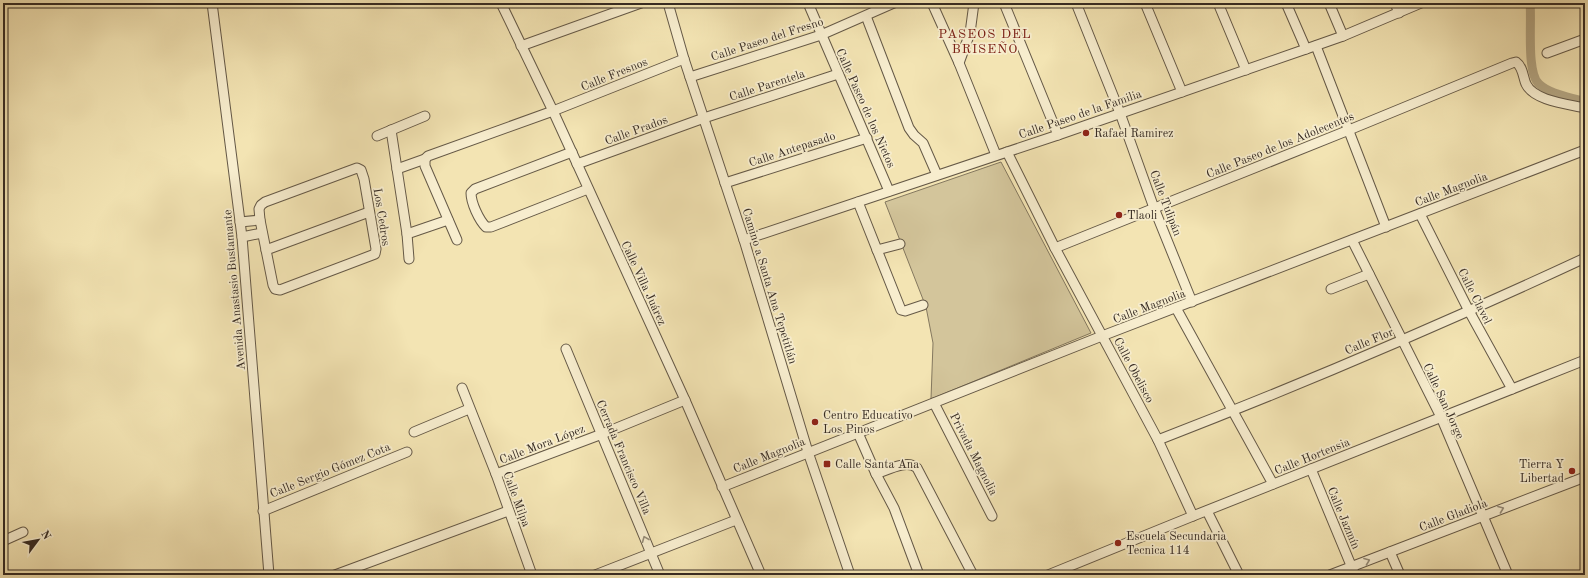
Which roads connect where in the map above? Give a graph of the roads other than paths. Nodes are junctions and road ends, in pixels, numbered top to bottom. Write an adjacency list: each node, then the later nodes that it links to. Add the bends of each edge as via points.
1 (212, 3): 59 (street, Avenida Anastasio Bustamante)
2 (501, 3): 22 (street, Calle Villa Juárez)
3 (641, 3): 22 (street)
4 (668, 3): 26 (street, Camino a Santa Ana Tepetitlán)
5 (808, 3): 19 (street, Calle Paseo de los Nietos)
6 (894, 3): 18 (street, Calle Paseo del Fresno)
7 (932, 3): 27 (street)
8 (974, 3): 27 (street, via 970,33)
9 (1004, 3): 39 (street)
10 (1076, 3): 34 (street, Calle Tulipán)
11 (1145, 3): 31 (street)
12 (1218, 3): 28 (street)
13 (1286, 3): 24 (street)
14 (1329, 3): 20 (street)
15 (1395, 3): 17 (street)
16 (1421, 3): 17 (street, Calle Paseo de la Familia)
17 (1399, 13): 20 (street, Calle Paseo de la Familia)
18 (866, 16): 19 (street, Calle Paseo del Fresno); 49 (street, via 909,128 923,143)
19 (821, 35): 29 (street, Calle Paseo de los Nietos); 30 (street, Calle Paseo del Fresno)
20 (1343, 36): 23 (street, Calle Paseo de la Familia)
21 (1585, 39): 25 (street)
22 (521, 46): 33 (street, Calle Villa Juárez)
23 (1316, 46): 24 (street, Calle Paseo de la Familia); 38 (street)
24 (1306, 50): 28 (street, Calle Paseo de la Familia)
25 (1547, 53)
26 (684, 59): 30 (street, Camino a Santa Ana Tepetitlán); 33 (street, Calle Fresnos)
27 (959, 63): 45 (street)
28 (1246, 70): 31 (street, Calle Paseo de la Familia)
29 (838, 74): 36 (street, Calle Parentela); 41 (street, Calle Paseo de los Nietos)
30 (690, 77): 36 (street, Camino a Santa Ana Tepetitlán)
31 (1182, 92): 34 (street, Calle Paseo de la Familia)
32 (1585, 108): 38 (street, Calle Paseo de los Adolecentes, via 1545,99 1531,91 1516,62)
33 (553, 111): 43 (street, Calle Villa Juárez); 46 (street, Calle Fresnos)
34 (1120, 113): 39 (street, Calle Paseo de la Familia); 54 (street, Calle Tulipán)
35 (425, 116): 37 (street)
36 (704, 118): 47 (street, Calle Prados); 50 (street, Camino a Santa Ana Tepetitlán)
37 (391, 130): 40 (street); 48 (street)
38 (1349, 130): 54 (street, Calle Paseo de los Adolecentes); 60 (street)
39 (1058, 135): 44 (street, Calle Paseo de la Familia)
40 (377, 136)
41 (867, 138): 50 (street, Calle Antepasado); 52 (street, Calle Paseo de los Nietos)
42 (1585, 150): 56 (street, Calle Magnolia)
43 (572, 152): 47 (street, Calle Villa Juárez); 51 (street, via 475,189 471,193 471,198 483,223 486,227 491,227)
44 (1007, 152): 45 (street, Calle Paseo de la Familia); 68 (street, Calle Obelisco)
45 (996, 155): 49 (street, Calle Paseo de la Familia)
46 (425, 159): 48 (street, Calle Fresnos); 58 (street, via 425,166)
47 (577, 164): 51 (street, Calle Villa Juárez)
48 (397, 169): 62 (street)
49 (937, 175): 52 (street, Calle Paseo de la Familia)
50 (725, 183): 65 (street, Camino a Santa Ana Tepetitlán)
51 (588, 189): 85 (street, Calle Villa Juárez)
52 (889, 191): 53 (street, Calle Paseo de la Familia)
53 (858, 202): 65 (street, Calle Paseo de la Familia); 70 (street)
54 (1154, 208): 68 (street, Calle Paseo de los Adolecentes); 75 (street, Calle Tulipán)
55 (369, 212): 57 (street, Los Cedros, via 363,174 357,168 265,202 259,209); 69 (street); 69 (street, Los Cedros, via 376,248 373,256 280,290 275,289 273,285)
56 (1420, 214): 60 (street, Calle Magnolia); 78 (street, Calle Clavel)
57 (260, 220): 59 (street); 61 (street, Los Cedros)
58 (448, 220): 62 (street); 64 (street)
59 (240, 222): 63 (street, Avenida Anastasio Bustamante)
60 (1386, 227): 66 (street, Calle Magnolia)
61 (262, 233): 63 (street); 69 (street, Los Cedros)
62 (407, 234): 72 (street)
63 (242, 238): 102 (street, Avenida Anastasio Bustamante)
64 (457, 240)
65 (744, 240): 95 (street, Camino a Santa Ana Tepetitlán)
66 (1352, 240): 73 (street, Calle San Jorge); 75 (street, Calle Magnolia)
67 (900, 244): 70 (street)
68 (1055, 248): 79 (street, Calle Obelisco)
69 (266, 250)
70 (877, 250): 76 (street, via 901,310)
71 (1585, 258): 78 (street, Calle Flor)
72 (409, 259)
73 (1369, 274): 74 (street); 80 (street, Calle San Jorge)
74 (1331, 289)
75 (1192, 302): 77 (street, Calle Magnolia)
76 (923, 305)
77 (1176, 308): 79 (street, Calle Magnolia); 88 (street)
78 (1469, 311): 80 (street, Calle Flor); 84 (street, Calle Clavel)
79 (1103, 336): 86 (street, Calle Magnolia); 93 (street, Calle Obelisco)
80 (1402, 340): 88 (street, Calle Flor); 89 (street, Calle San Jorge)
81 (566, 349): 92 (street, Cerrada Francisco Villa)
82 (1585, 360): 84 (street, Calle Hortensia)
83 (462, 388): 87 (street, Calle Milpa)
84 (1512, 389): 89 (street, Calle Hortensia)
85 (685, 400): 92 (street, Calle Mora López); 101 (street, Calle Villa Juárez)
86 (934, 403): 91 (street, Calle Magnolia); 105 (street, Privada Magnolia)
87 (470, 409): 90 (street); 97 (street, Calle Milpa)
88 (1232, 411): 93 (street, Calle Flor); 100 (street)
89 (1441, 417): 96 (street, Calle Hortensia); 107 (street, Calle San Jorge)
90 (414, 432)
91 (858, 433): 95 (street, Calle Magnolia); 98 (street)
92 (602, 434): 97 (street, Calle Mora López); 112 (street, Cerrada Francisco Villa, one-way to 92)
93 (1158, 440): 106 (street, Calle Obelisco)
94 (407, 452): 102 (street, Calle Sergio Gómez Cota)
95 (808, 452): 101 (street, Calle Magnolia); 120 (street, Camino a Santa Ana Tepetitlán)
96 (1311, 469): 100 (street, Calle Hortensia); 113 (street, Calle Jazmín)
97 (496, 474): 103 (street, Calle Milpa)
98 (876, 474): 121 (street, via 894,508); 122 (street, via 907,464 917,468)
99 (1585, 477): 107 (street, Calle Gladiola, one-way to 99)
100 (1273, 484): 104 (street, Calle Hortensia)
101 (722, 487): 108 (street, Calle Villa Juárez)
102 (263, 511): 115 (street, Avenida Anastasio Bustamante)
103 (508, 511): 116 (street); 117 (street, Calle Milpa)
104 (1207, 511): 106 (street, Calle Hortensia); 124 (street)
105 (992, 516)
106 (1193, 516): 123 (street, Calle Hortensia)
107 (1483, 516): 111 (street, Calle Gladiola); 127 (street, Calle San Jorge)
108 (736, 520): 112 (street); 119 (street, Calle Villa Juárez)
109 (23, 532): 110 (street)
110 (3, 541)
111 (1390, 552): 113 (street, Calle Gladiola, one-way to 111); 126 (street)
112 (651, 553): 114 (street); 118 (street, Cerrada Francisco Villa)
113 (1353, 571): 125 (street, Calle Gladiola)
114 (600, 574)
115 (269, 575)
116 (335, 575)
117 (532, 575)
118 (660, 575)
119 (761, 575)
120 (850, 575)
121 (919, 575)
122 (973, 575)
123 (1048, 575)
124 (1239, 575)
125 (1330, 575)
126 (1400, 575)
127 (1508, 575)

